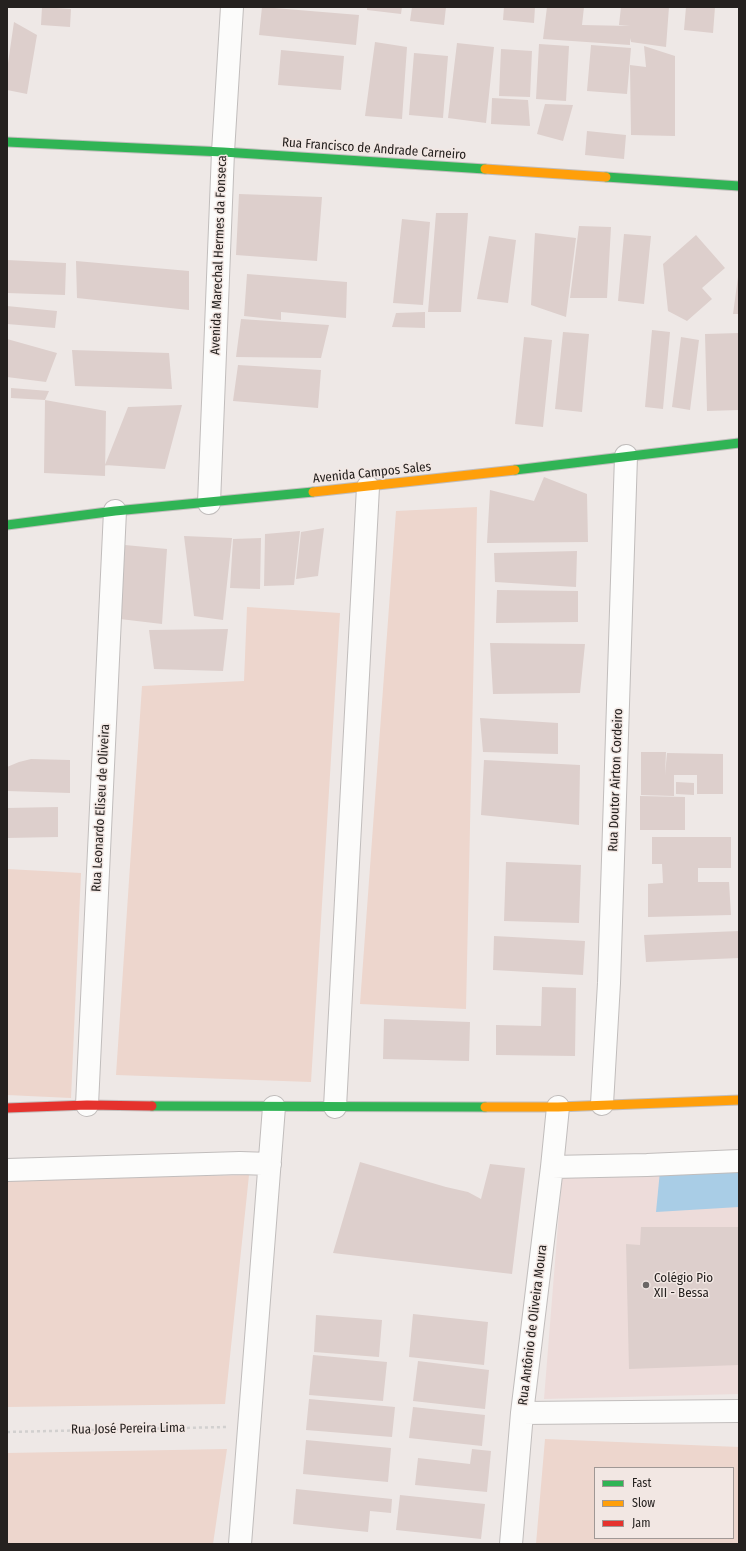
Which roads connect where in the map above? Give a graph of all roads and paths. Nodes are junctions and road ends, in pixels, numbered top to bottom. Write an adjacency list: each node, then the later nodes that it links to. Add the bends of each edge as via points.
1 (232, 7): 3 (street, Avenida Marechal Hermes da Fonseca)
2 (7, 142): 3 (street, Rua Francisco de Andrade Carneiro)
3 (223, 152): 4 (street, Rua Francisco de Andrade Carneiro); 8 (street, Avenida Marechal Hermes da Fonseca)
4 (739, 186)
5 (739, 443): 6 (street, Avenida Campos Sales)
6 (626, 456): 7 (street, Avenida Campos Sales); 12 (street, Rua Doutor Airton Cordeiro, via 609,983)
7 (368, 487): 8 (street, Avenida Campos Sales); 15 (street)
8 (209, 503): 9 (street, Avenida Campos Sales)
9 (115, 511): 10 (street, Avenida Campos Sales); 13 (street, Rua Leonardo Eliseu de Oliveira)
10 (7, 525)
11 (739, 1100): 12 (street)
12 (602, 1104): 16 (street)
13 (87, 1105): 14 (street); 17 (street)
14 (274, 1107): 15 (street); 19 (street)
15 (334, 1107): 16 (street)
16 (558, 1107): 20 (street, Rua Antônio de Oliveira Moura)
17 (7, 1108)
18 (739, 1162): 20 (street)
19 (270, 1164): 21 (street); 24 (street)
20 (552, 1167): 23 (street, Rua Antônio de Oliveira Moura)
21 (7, 1170)
22 (739, 1411): 23 (street)
23 (522, 1413): 27 (street, Rua Antônio de Oliveira Moura)
24 (250, 1426): 25 (path, Rua José Pereira Lima); 26 (street)
25 (7, 1432)
26 (240, 1544)
27 (511, 1544)

